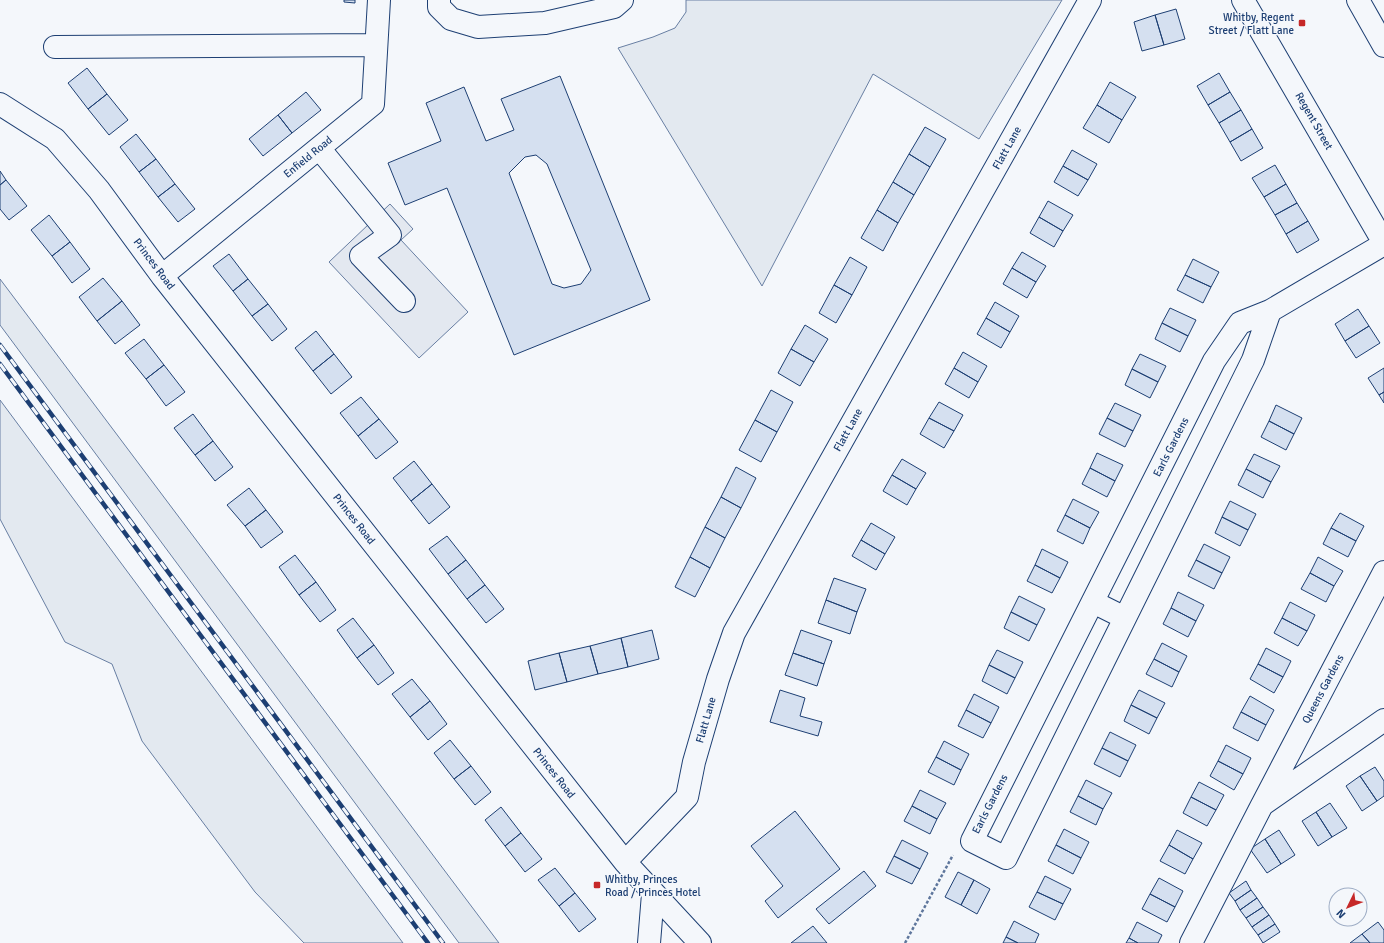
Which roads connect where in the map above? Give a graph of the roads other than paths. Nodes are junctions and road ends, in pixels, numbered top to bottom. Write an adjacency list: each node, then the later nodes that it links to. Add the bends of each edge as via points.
1 (379, 0): 7 (street, Enfield Road)
2 (439, 0): 3 (street, via 439,7 450,19 478,26 545,23 614,7)
3 (622, 0)
4 (1090, 0): 21 (street, Flatt Lane, via 734,634 694,762 687,797)
5 (1243, 0): 12 (street, Regent Street)
6 (1358, 0): 8 (street)
7 (376, 45): 9 (street); 11 (street, Enfield Road, via 373,104)
8 (1384, 46)
9 (55, 47)
10 (0, 104): 13 (street, Princes Road, via 55,139 99,190)
11 (319, 148): 13 (street, Enfield Road); 14 (street, via 390,235 361,256)
12 (1384, 243): 15 (street, Earls Gardens)
13 (162, 276): 21 (street, Princes Road)
14 (404, 301)
15 (1270, 311): 17 (street, Earls Gardens, via 1240,323 1214,361); 18 (street, Earls Gardens, via 1254,360)
16 (1384, 572): 20 (street, Queens Gardens)
17 (1093, 602): 18 (street); 18 (street, Earls Gardens, via 972,841 1006,858)
18 (1125, 618)
19 (1384, 720): 20 (street, Queens Gardens)
20 (1262, 805): 25 (street, Queens Gardens)
21 (625, 862): 22 (street, Princes Road)
22 (653, 894): 23 (street); 24 (street, Princes Road)
23 (649, 943)
24 (700, 943)
25 (1191, 943)

